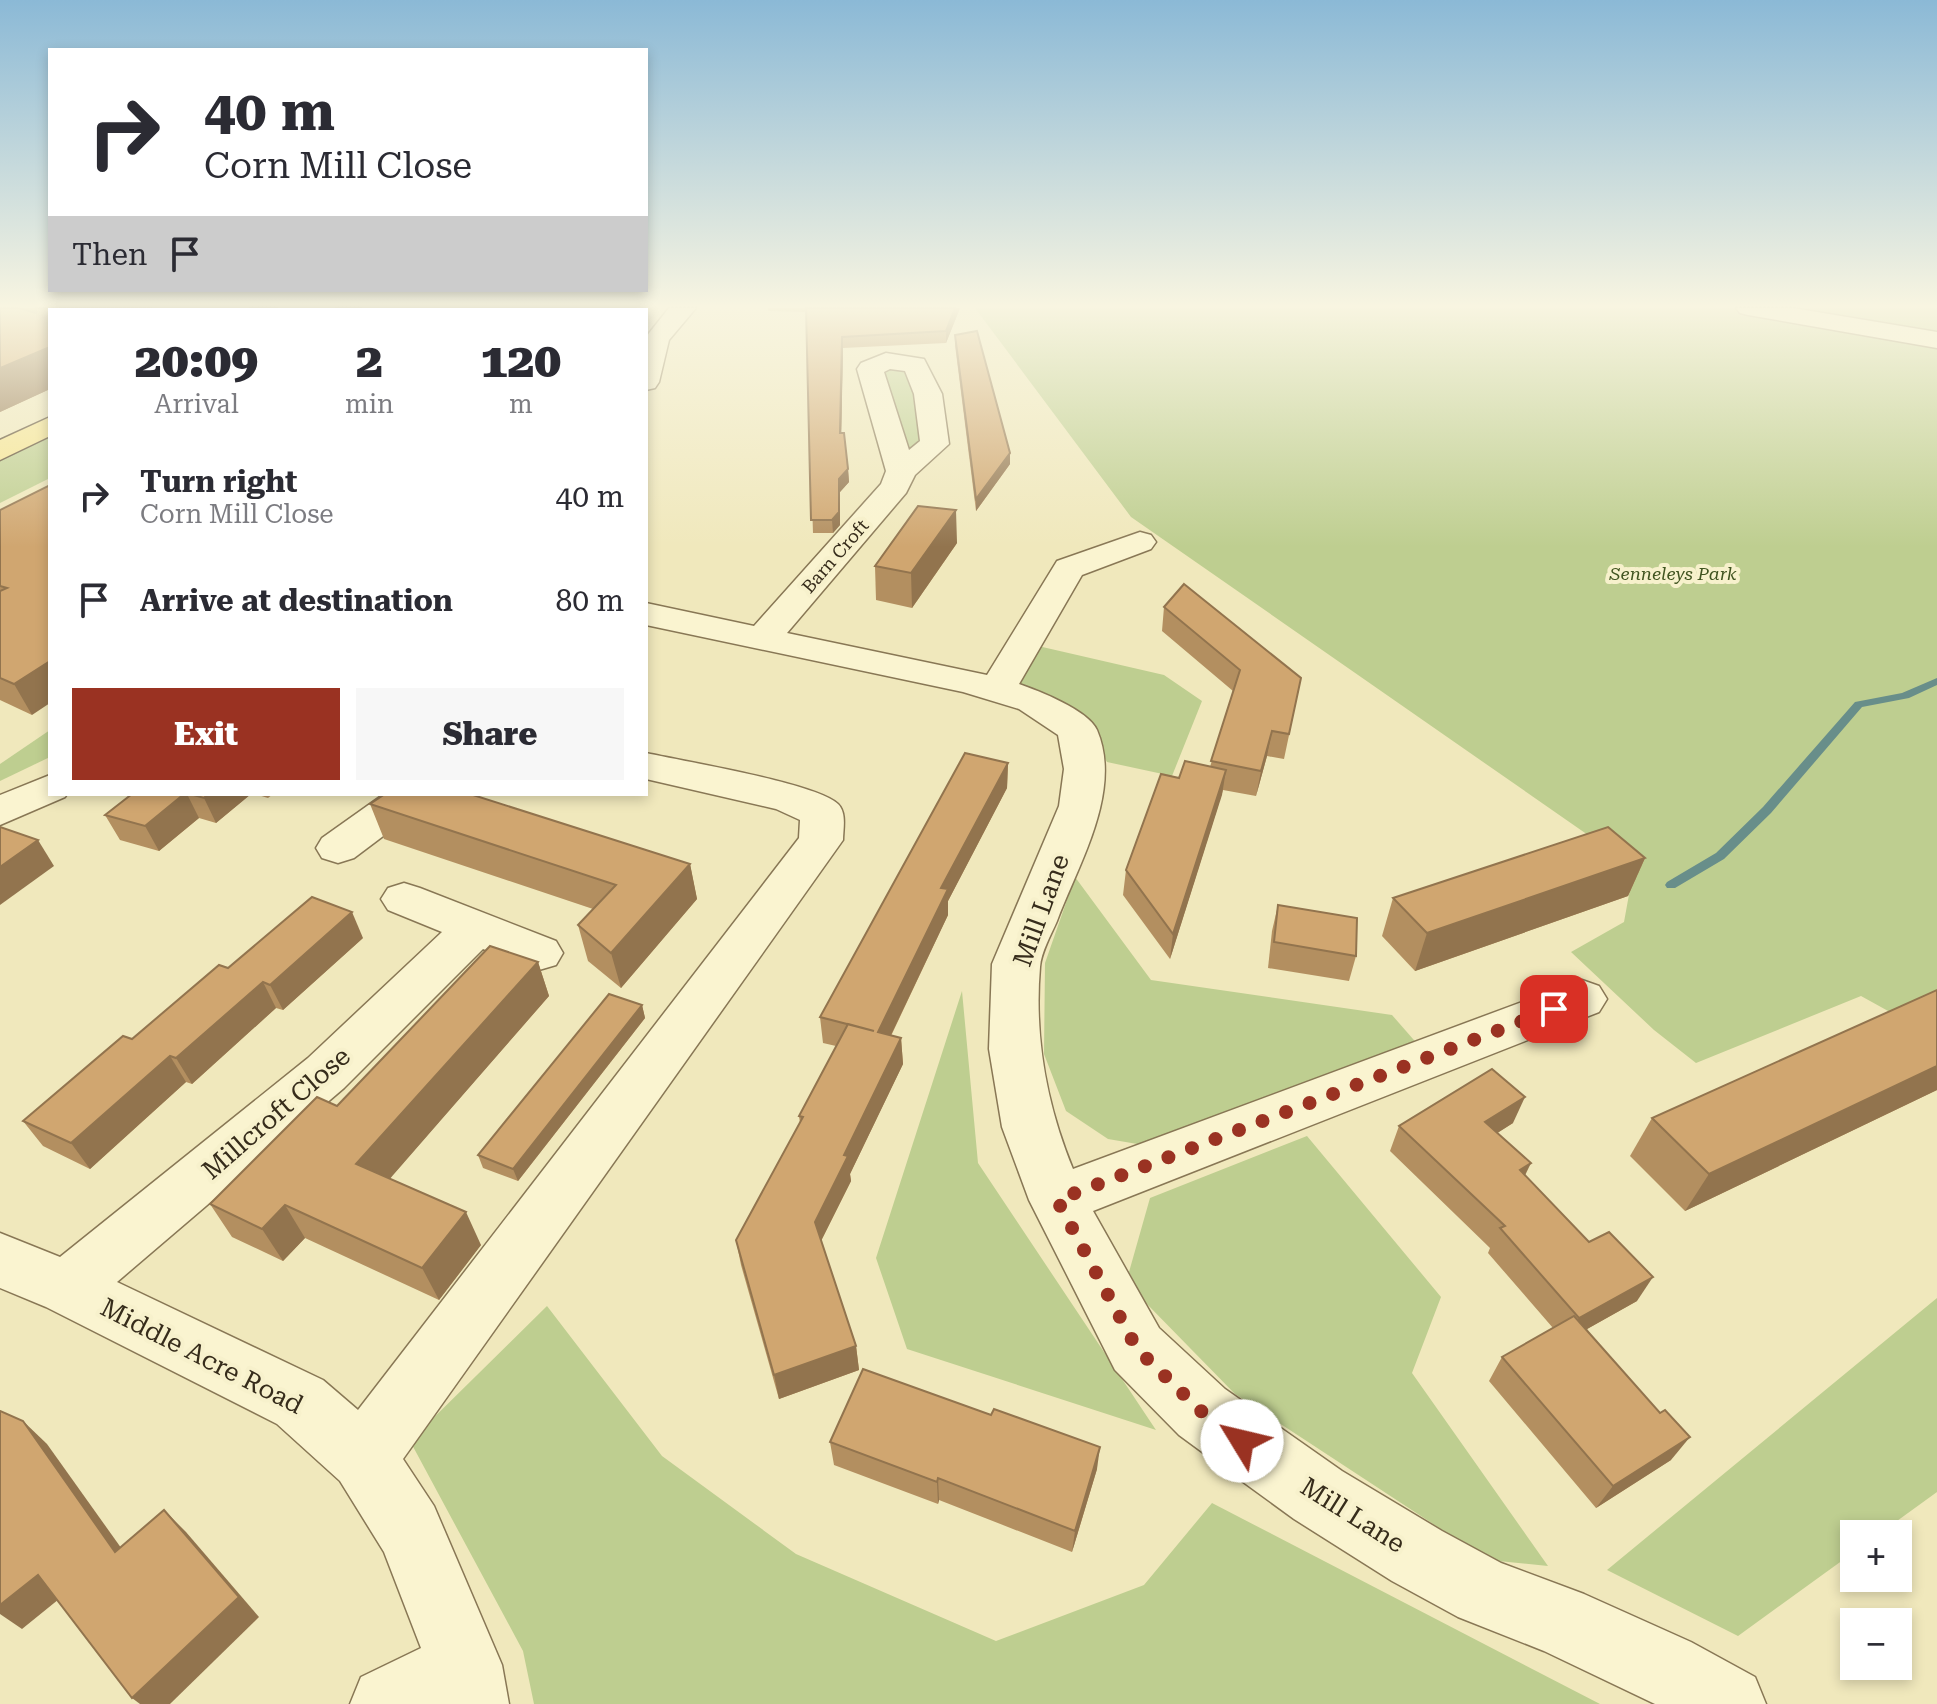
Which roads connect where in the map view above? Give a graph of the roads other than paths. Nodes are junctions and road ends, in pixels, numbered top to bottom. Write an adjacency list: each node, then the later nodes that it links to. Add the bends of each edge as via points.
1 (48, 426): 2 (main road)
2 (0, 451)
3 (901, 471): 6 (street, Barn Croft, via 895,487)
4 (1140, 542): 7 (street, via 1069,568)
5 (648, 614): 6 (street, Mill Lane)
6 (764, 637): 7 (street, Mill Lane)
7 (997, 690): 17 (street, Mill Lane, via 1033,701 1077,730 1084,769 1080,806 1016,964 1015,1049 1029,1127)
8 (648, 766): 20 (street, via 789,798 822,813 821,840)
9 (48, 789): 11 (street)
10 (409, 796): 12 (street)
11 (0, 811)
12 (338, 848)
13 (404, 899): 14 (street)
14 (476, 928): 15 (street); 19 (street, Millcroft Close, via 326,1073)
15 (539, 953)
16 (1582, 999): 17 (street)
17 (1057, 1200): 23 (street, Mill Lane, via 1137,1349 1202,1412 1318,1495 1417,1556 1483,1592 1665,1668)
18 (0, 1260): 19 (street, Middle Acre Road)
19 (67, 1288): 20 (street, Middle Acre Road, via 300,1402)
20 (363, 1458): 21 (street, Middle Acre Road, via 410,1530)
21 (468, 1684): 22 (street)
22 (388, 1704)
23 (1728, 1704)

